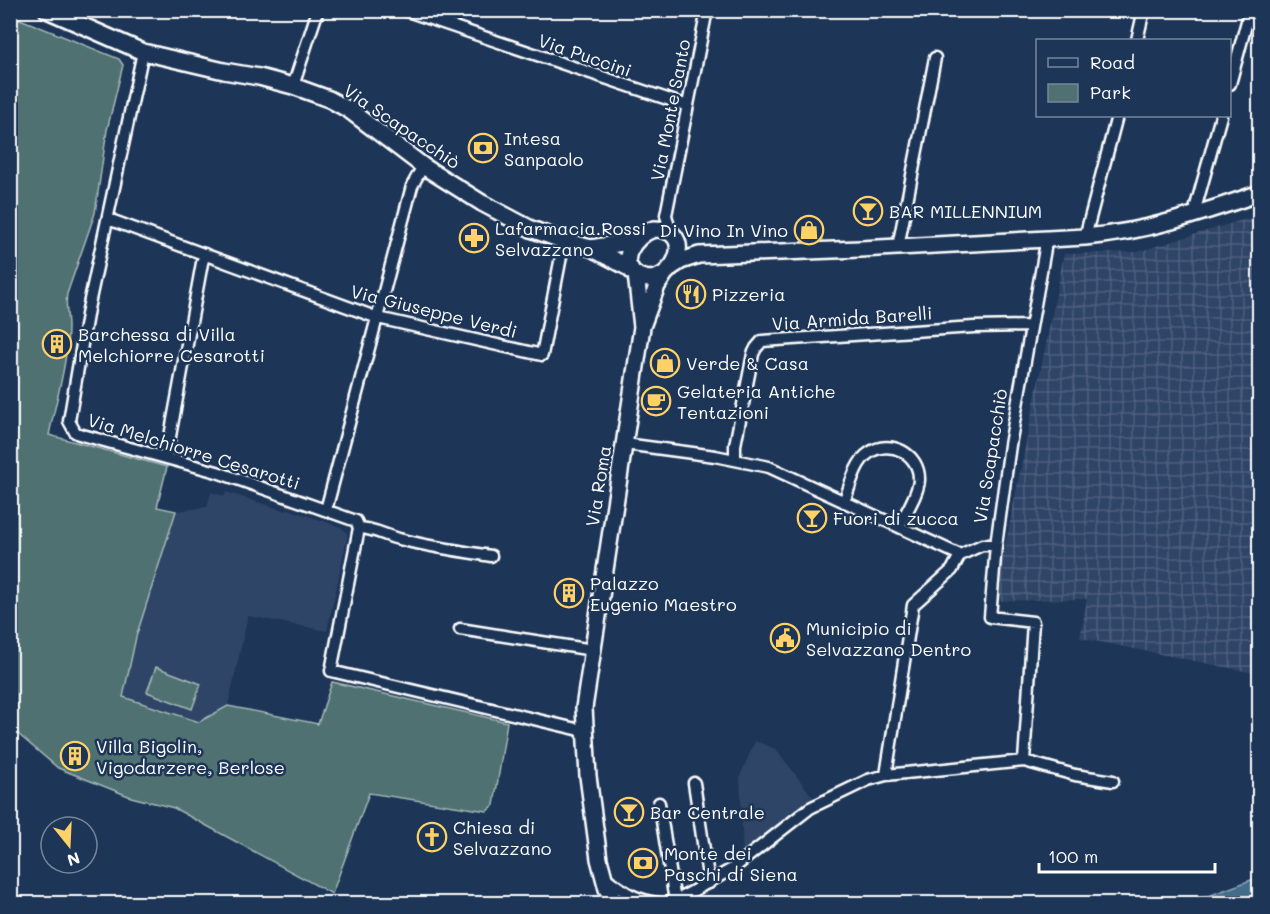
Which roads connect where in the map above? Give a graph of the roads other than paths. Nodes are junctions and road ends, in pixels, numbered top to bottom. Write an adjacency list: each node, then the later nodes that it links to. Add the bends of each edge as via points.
1 (47, 10): 8 (street, Via Scapacchiò)
2 (318, 10): 11 (street)
3 (404, 10): 12 (street, Via Puccini)
4 (707, 10): 12 (street, Via Monte Santo)
5 (1144, 10): 7 (street)
6 (1250, 10): 10 (street)
7 (1137, 39)
8 (143, 52): 11 (street, Via Scapacchiò); 19 (street, Via Melchiorre Cesarotti)
9 (935, 58): 26 (street)
10 (1231, 80)
11 (293, 86): 15 (street, Via Scapacchiò, via 349,110)
12 (688, 106): 17 (street, Via Monte Santo)
13 (1117, 117): 22 (street)
14 (1221, 117): 18 (street, via 1196,206)
15 (423, 166): 24 (street, Via Scapacchiò, via 531,230); 32 (street, via 412,186)
16 (1260, 193): 18 (street)
17 (666, 215): 20 (street, Via Monte Santo); 21 (street, Via Monte Santo)
18 (1197, 215): 22 (street, via 1144,230)
19 (108, 219): 28 (street, Via Giuseppe Verdi); 36 (street, Via Melchiorre Cesarotti, via 69,421 79,434)
20 (654, 229): 21 (street); 25 (street)
21 (673, 236): 29 (street); 30 (street, via 678,256)
22 (1085, 237): 23 (street)
23 (1045, 239): 26 (street); 33 (street, Via Scapacchiò)
24 (564, 241): 27 (street, Via Scapacchiò); 32 (street, Via Giuseppe Verdi, via 542,355)
25 (635, 241): 27 (street, Via Scapacchiò); 31 (street, via 628,258)
26 (898, 247): 29 (street)
27 (591, 248): 31 (street, Via Scapacchiò)
28 (205, 254): 32 (street, Via Giuseppe Verdi); 36 (street)
29 (697, 255): 30 (street)
30 (668, 270): 31 (street, via 653,279); 34 (street, Via Roma, via 657,286)
31 (634, 272): 34 (street, Via Roma)
32 (378, 318): 39 (street)
33 (1031, 326): 37 (street, Via Armida Barelli, via 762,341 753,354); 42 (street, Via Scapacchiò)
34 (642, 327): 35 (street, Via Roma)
35 (625, 444): 37 (street); 46 (street, Via Roma)
36 (166, 458): 39 (street, Via Melchiorre Cesarotti)
37 (735, 460): 38 (street, via 769,467)
38 (844, 502): 40 (street); 40 (street, via 860,462 869,453 881,448 909,454 918,465 919,482)
39 (326, 510): 41 (street, Via Melchiorre Cesarotti, via 357,521)
40 (899, 527): 43 (street)
41 (359, 528): 44 (street, Via Melchiorre Cesarotti, via 423,545); 47 (street, via 331,671)
42 (996, 545): 43 (street, Via Scapacchiò, via 982,545); 48 (street, via 990,617 1033,622)
43 (960, 555): 49 (street, via 952,570 913,605)
44 (491, 556)
45 (460, 629): 46 (street)
46 (593, 650): 47 (street, Via Roma)
47 (584, 728): 53 (street, Via Roma)
48 (1024, 761): 49 (street); 50 (street)
49 (886, 775): 54 (street, via 810,808)
50 (1113, 781)
51 (694, 783): 54 (street)
52 (659, 803): 57 (street)
53 (602, 875): 55 (street, Via Roma); 56 (street, via 633,898)
54 (708, 883): 57 (street)
55 (616, 903)
56 (647, 903): 57 (street)
57 (670, 903)

